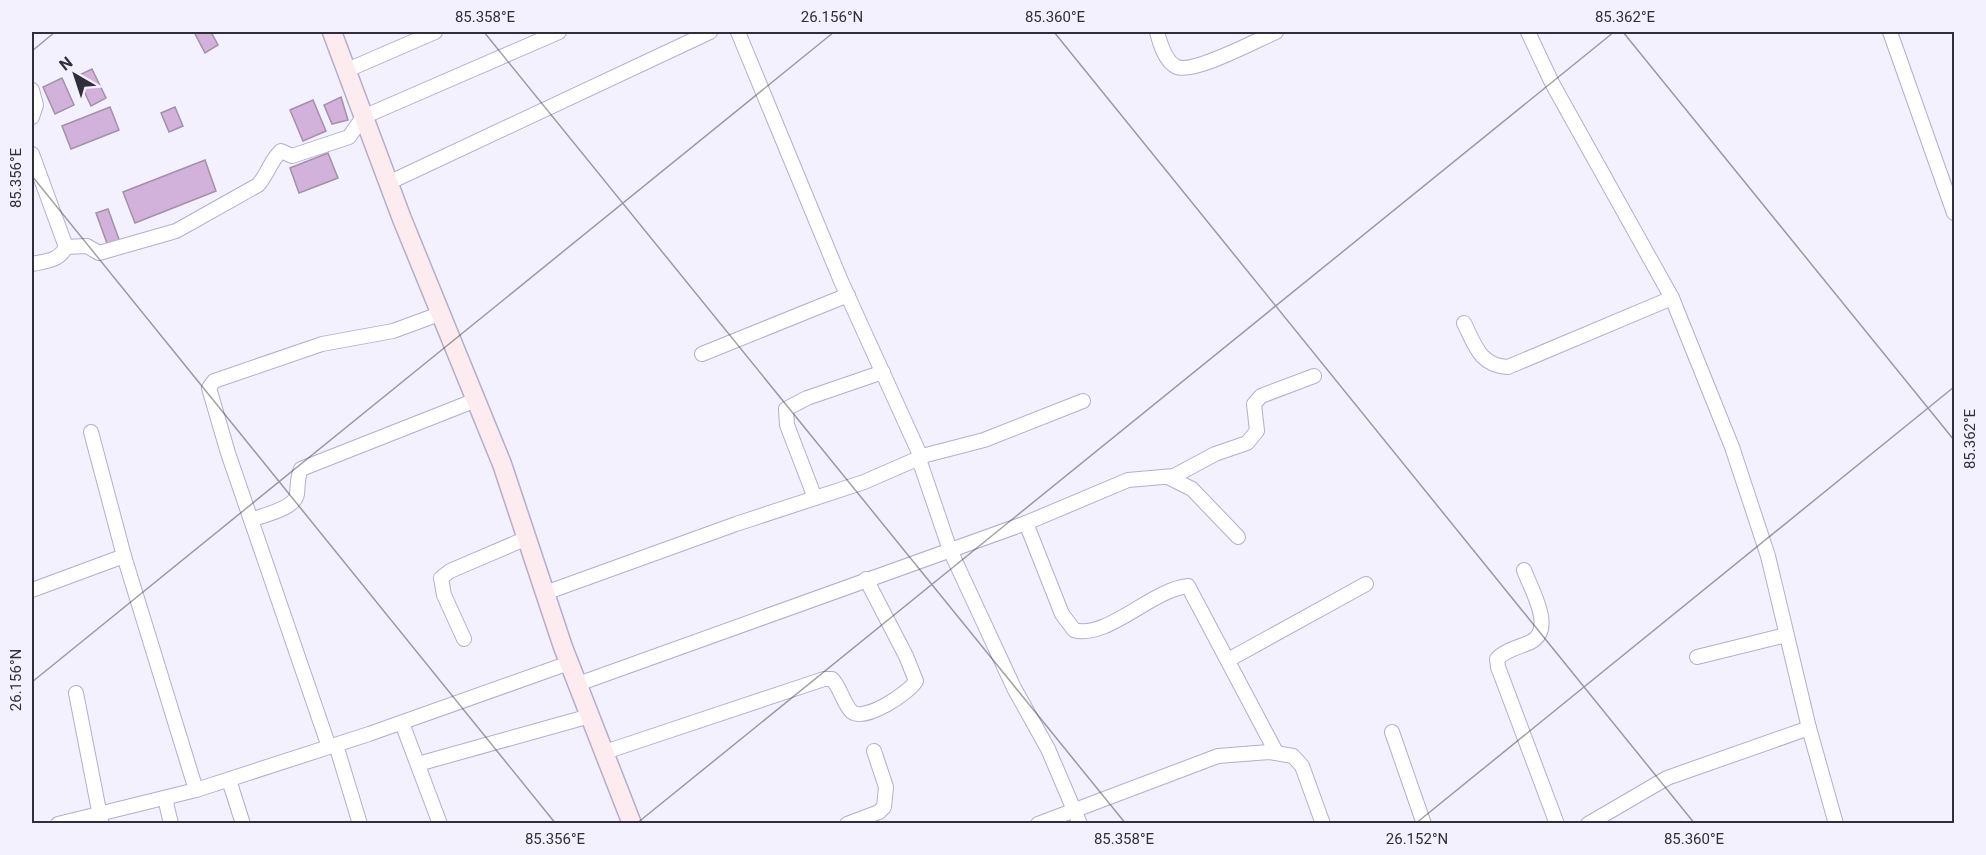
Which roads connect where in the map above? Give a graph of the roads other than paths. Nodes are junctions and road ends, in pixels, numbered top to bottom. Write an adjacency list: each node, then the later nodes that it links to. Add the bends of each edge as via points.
1 (332, 32): 10 (street)
2 (435, 32): 10 (street)
3 (559, 32): 13 (street)
4 (710, 32): 15 (street)
5 (738, 32): 19 (street)
6 (1157, 32): 7 (street, via 1168,59 1184,68)
7 (1276, 32)
8 (1528, 32): 20 (street)
9 (1890, 32): 16 (street)
10 (345, 71): 13 (street)
11 (32, 90): 12 (street, via 36,105)
12 (32, 117)
13 (363, 117): 15 (street); 17 (street, via 349,137 292,156 281,151 258,185 176,231 99,253 87,246)
14 (32, 154): 17 (street)
15 (388, 183): 21 (street)
16 (1954, 213)
17 (66, 246): 18 (street, via 62,255 53,260)
18 (32, 264)
19 (848, 295): 23 (street); 24 (street)
20 (1672, 298): 22 (street, via 1508,367 1494,366 1484,359); 43 (street, via 1739,466 1768,556)
21 (442, 313): 26 (street); 32 (street, via 393,332 322,344 214,381 209,388 210,399)
22 (1464, 323)
23 (702, 354)
24 (883, 372): 29 (street); 31 (street, via 786,409 787,425)
25 (1314, 375): 30 (street, via 1261,396 1254,404 1257,431 1247,443)
26 (476, 400): 32 (street, via 301,470 297,497 291,503); 35 (street)
27 (1083, 401): 29 (street, via 984,440)
28 (91, 432): 37 (street)
29 (918, 459): 31 (street, via 864,483); 36 (street)
30 (1168, 477): 33 (street, via 1128,480); 34 (street, via 1192,489)
31 (815, 498): 42 (street)
32 (251, 520): 54 (street)
33 (1026, 523): 36 (street); 46 (street, via 1062,614 1074,630 1094,630 1166,592 1188,586)
34 (1238, 537)
35 (527, 538): 42 (street); 44 (street, via 441,578 444,595)
36 (950, 550): 39 (street); 62 (street)
37 (124, 556): 41 (street); 60 (street)
38 (1524, 570): 74 (street, via 1542,620 1542,632 1538,639 1502,654 1497,660)
39 (866, 579): 48 (street); 56 (street, via 916,681 899,697 868,714 858,715 851,711 832,679 824,678)
40 (1366, 584): 46 (street)
41 (32, 590)
42 (545, 593): 47 (street)
43 (1786, 635): 45 (street); 52 (street)
44 (464, 639)
45 (1697, 657)
46 (1228, 660): 57 (street)
47 (569, 663): 48 (street); 51 (street)
48 (578, 684): 50 (street)
49 (76, 693): 63 (street)
50 (590, 716): 56 (street); 58 (street)
51 (402, 723): 54 (street); 58 (street)
52 (1809, 728): 75 (street, via 1667,778); 76 (street)
53 (1392, 732): 73 (street)
54 (333, 746): 59 (street); 67 (street)
55 (874, 751): 70 (street, via 886,787 884,807)
56 (605, 752): 69 (street)
57 (1276, 752): 62 (street, via 1218,756); 72 (street, via 1293,756 1302,766)
58 (418, 764): 68 (street)
59 (229, 780): 60 (street); 66 (street)
60 (196, 790): 61 (street)
61 (165, 798): 63 (street); 65 (street)
62 (1078, 817): 71 (street)
63 (100, 819): 64 (street)
64 (58, 824)
65 (171, 824)
66 (243, 824)
67 (360, 824)
68 (440, 824)
69 (632, 824)
70 (847, 824)
71 (1038, 824)
72 (1323, 824)
73 (1424, 824)
74 (1557, 824)
75 (1588, 824)
76 (1836, 824)

